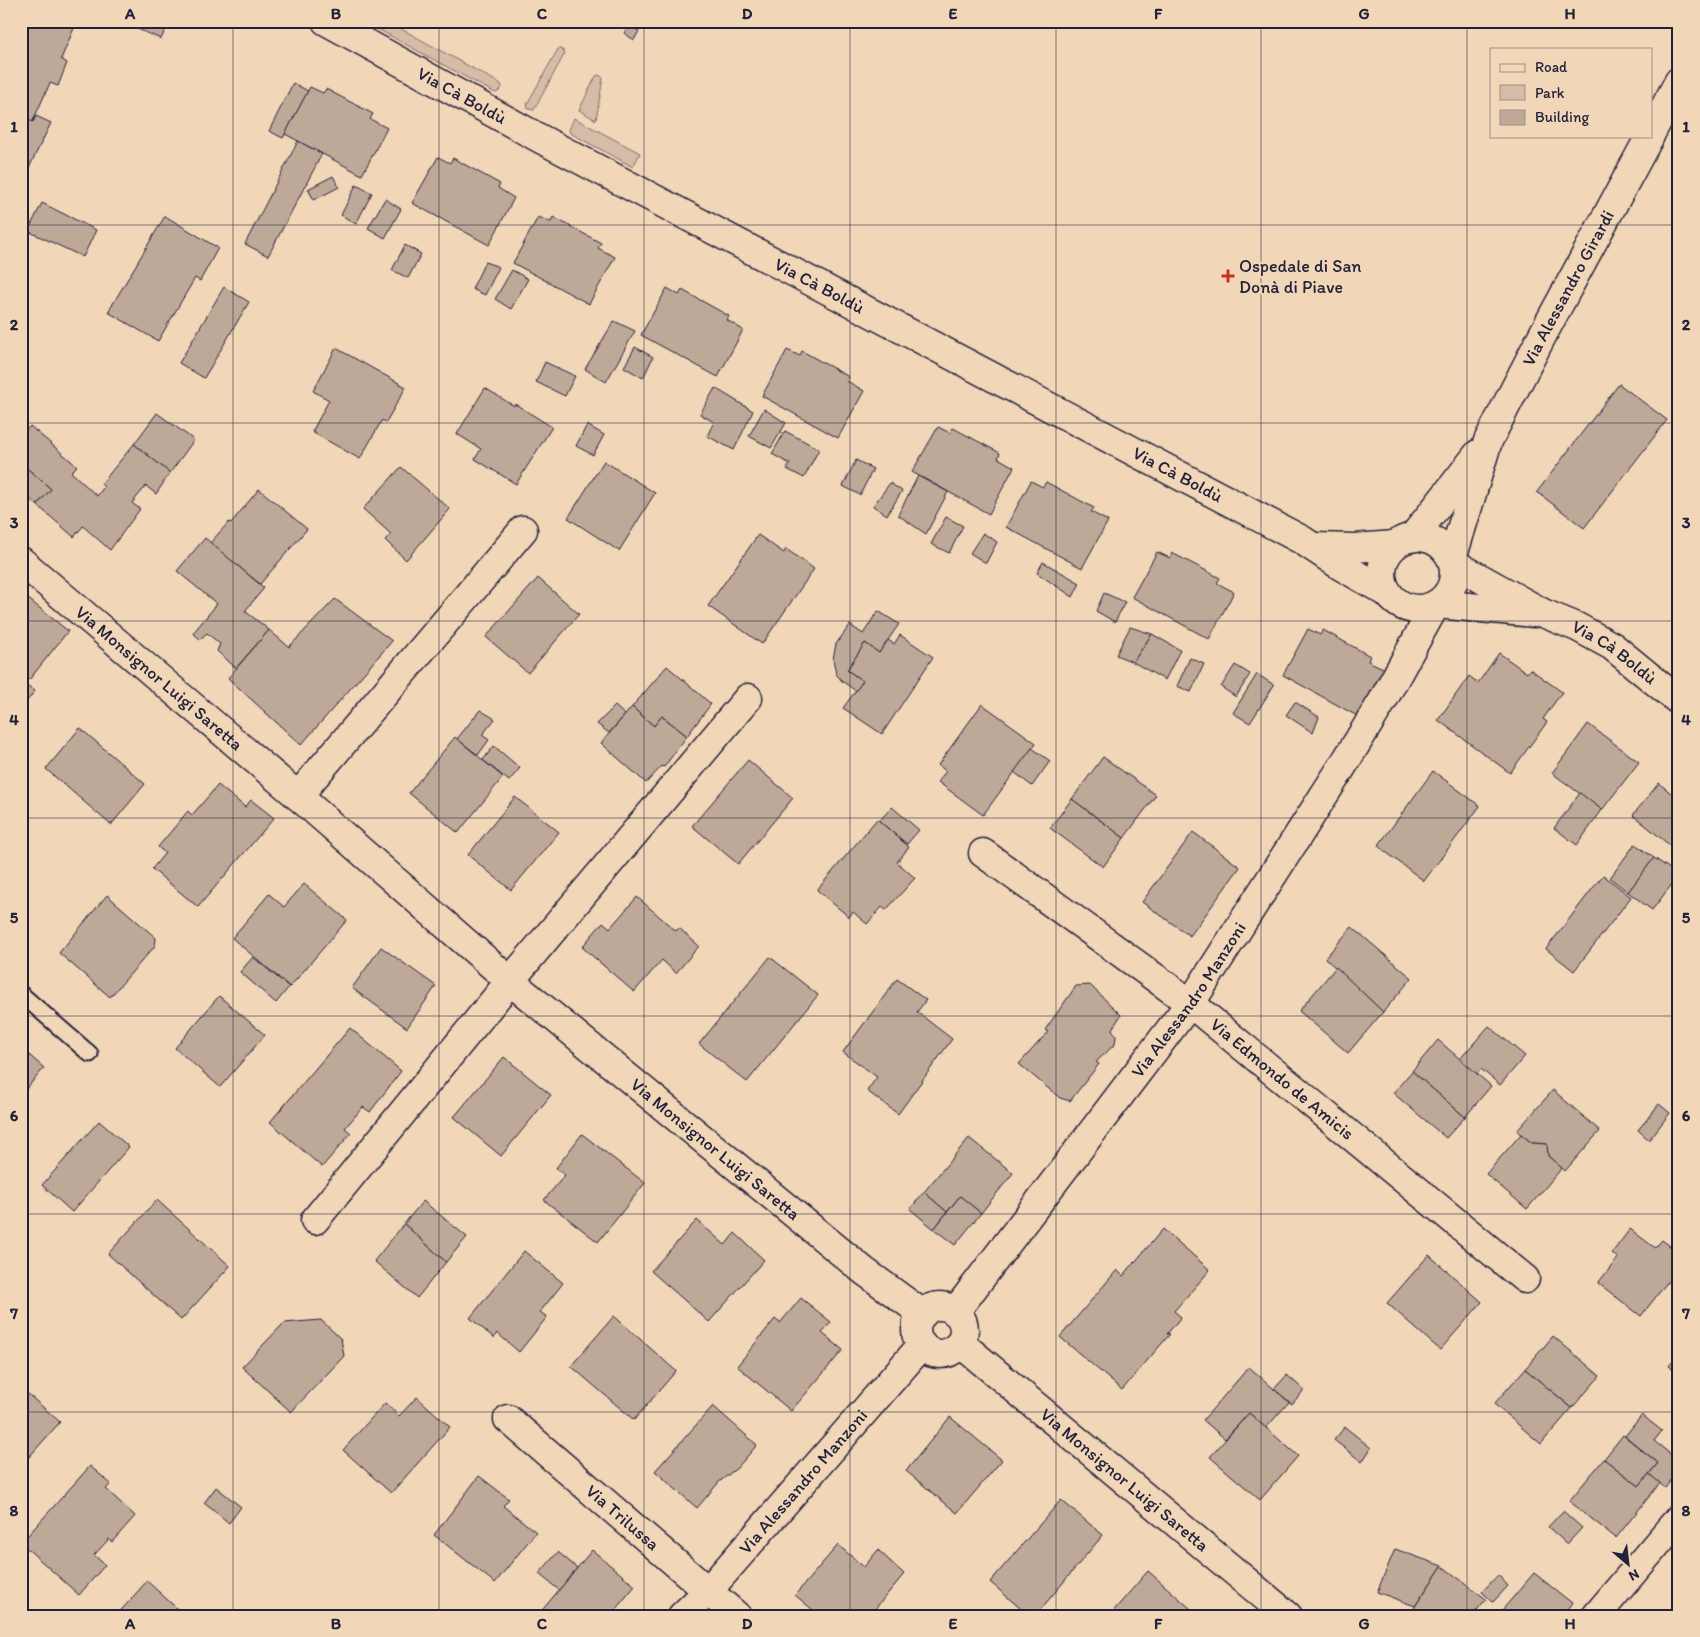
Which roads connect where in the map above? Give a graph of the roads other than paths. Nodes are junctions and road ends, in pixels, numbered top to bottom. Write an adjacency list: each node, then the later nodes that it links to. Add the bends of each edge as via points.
1 (326, 21): 8 (street, Via Cà Boldù, via 531,134)
2 (1679, 81): 3 (street, Via Alessandro Girardi)
3 (1652, 131)
4 (1648, 138): 5 (street, Via Alessandro Girardi)
5 (1488, 440): 7 (street, Via Alessandro Girardi); 10 (street, Via Alessandro Girardi)
6 (523, 530): 17 (street)
7 (1404, 541): 8 (street, Via Cà Boldù, via 1355,548); 10 (street, via 1424,537 1439,543); 11 (street, via 1386,557 1382,570 1382,580)
8 (1314, 546): 11 (street, Via Cà Boldù)
9 (21, 561): 17 (street, Via Monsignor Luigi Saretta)
10 (1453, 561): 12 (street, via 1455,575 1452,586); 13 (street, Via Cà Boldù)
11 (1391, 596): 12 (street, via 1411,609); 14 (street, Via Alessandro Manzoni, via 1401,633)
12 (1436, 605): 13 (street, Via Cà Boldù); 14 (street, Via Alessandro Manzoni)
13 (1543, 614): 16 (street, Via Cà Boldù, via 1577,627 1612,646)
14 (1399, 672): 21 (street, Via Alessandro Manzoni, via 1337,775)
15 (748, 698): 19 (street)
16 (1679, 701)
17 (298, 796): 19 (street, Via Monsignor Luigi Saretta)
18 (983, 852): 21 (street, Via Edmondo de Amicis)
19 (510, 981): 23 (street); 26 (street, Via Monsignor Luigi Saretta, via 864,1271)
20 (21, 994): 22 (lane)
21 (1190, 1003): 24 (street, Via Edmondo de Amicis); 25 (street, Via Alessandro Manzoni)
22 (90, 1054)
23 (315, 1220)
24 (1525, 1278)
25 (955, 1312): 26 (street, via 935,1307); 27 (street, via 963,1323)
26 (923, 1314): 28 (street, via 917,1333)
27 (960, 1343): 28 (street, via 949,1353 942,1354 934,1354); 34 (street, Via Monsignor Luigi Saretta)
28 (922, 1345): 31 (street, Via Alessandro Manzoni)
29 (508, 1419): 31 (street, Via Trilussa)
30 (1679, 1518): 35 (street)
31 (708, 1591): 32 (street, Via Alessandro Manzoni); 33 (street, Via Trilussa)
32 (682, 1616)
33 (737, 1616)
34 (1288, 1616)
35 (1596, 1616)

